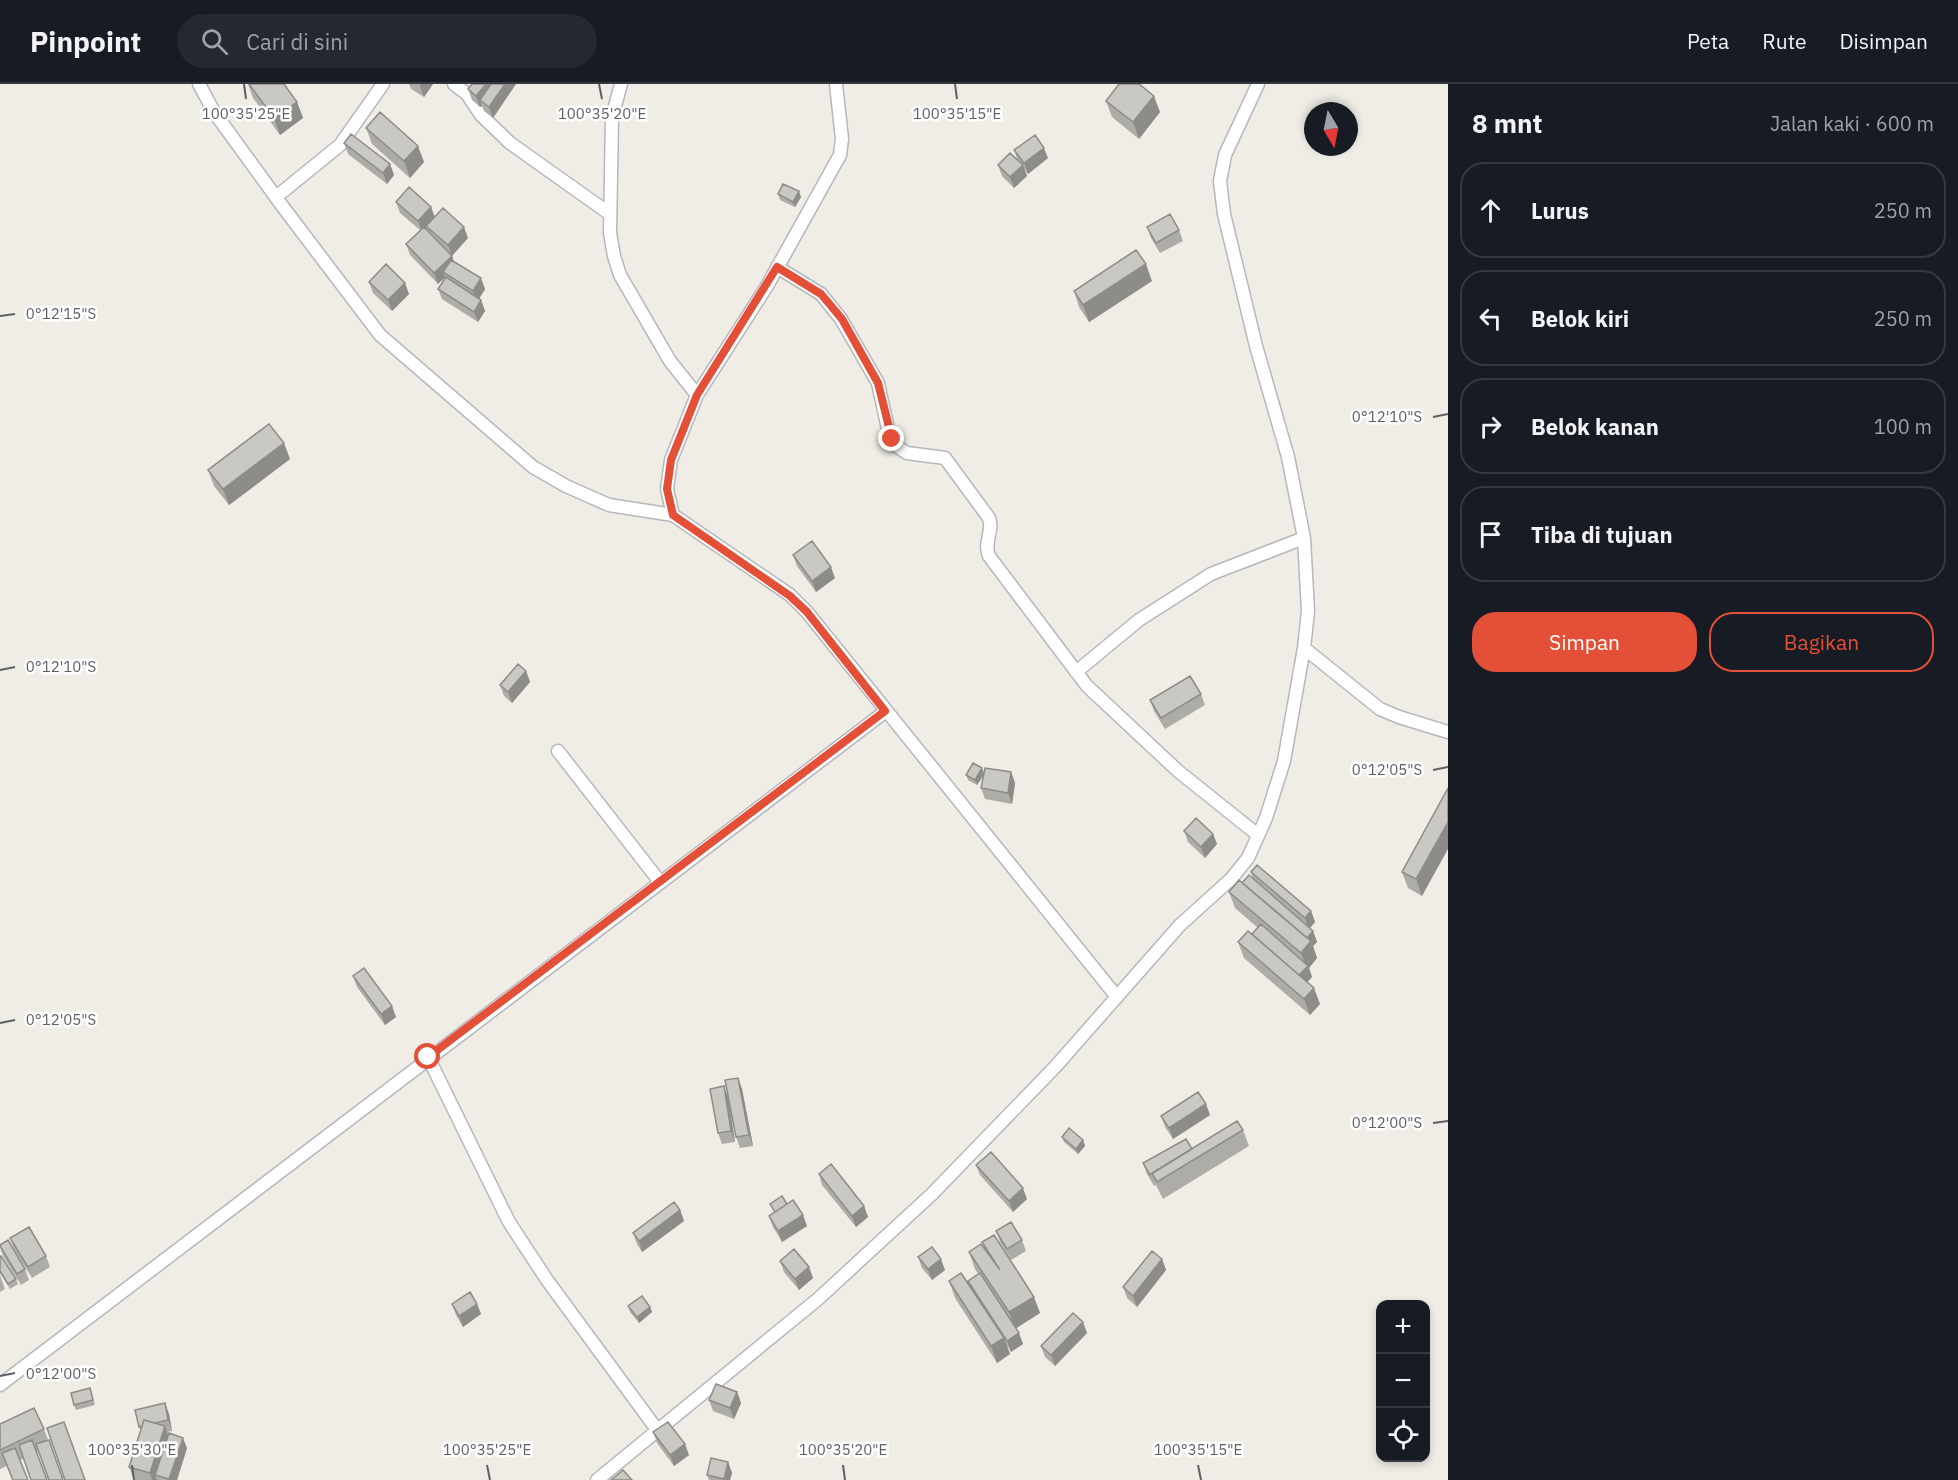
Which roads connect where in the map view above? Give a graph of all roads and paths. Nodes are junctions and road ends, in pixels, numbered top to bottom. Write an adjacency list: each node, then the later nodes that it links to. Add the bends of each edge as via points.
1 (199, 84): 7 (street, via 214,112)
2 (383, 84): 7 (street, via 339,145)
3 (454, 84): 8 (street, via 510,143)
4 (621, 84): 8 (street, via 612,117)
5 (836, 84): 9 (street, via 842,148)
6 (1258, 84): 12 (street, via 1225,155 1220,181 1224,214 1288,457)
7 (276, 197): 11 (street, via 380,334 533,467 609,504)
8 (610, 214): 10 (street, via 610,233 620,275 670,361)
9 (777, 267): 10 (street); 14 (street, via 821,294 842,319 878,383 888,429 896,446 907,453 942,456 952,466 989,518 989,555)
10 (697, 395): 11 (street, via 671,460 667,489)
11 (673, 515): 15 (street, via 790,596)
12 (1305, 538): 13 (street, via 1308,611); 14 (street, via 1211,574 1139,620)
13 (1304, 648): 16 (street, via 1380,709); 18 (street, via 1284,761)
14 (1076, 672): 18 (street, via 1087,687 1178,771)
15 (885, 711): 19 (street); 20 (street)
16 (1448, 732)
17 (558, 751): 19 (street)
18 (1258, 835): 20 (street, via 1248,858 1231,879 1180,925)
19 (660, 882): 21 (street)
20 (1117, 997): 23 (street, via 932,1194 818,1299)
21 (428, 1057): 22 (street); 23 (street, via 509,1222)
22 (0, 1385)
23 (658, 1431): 24 (street)
24 (597, 1480)

